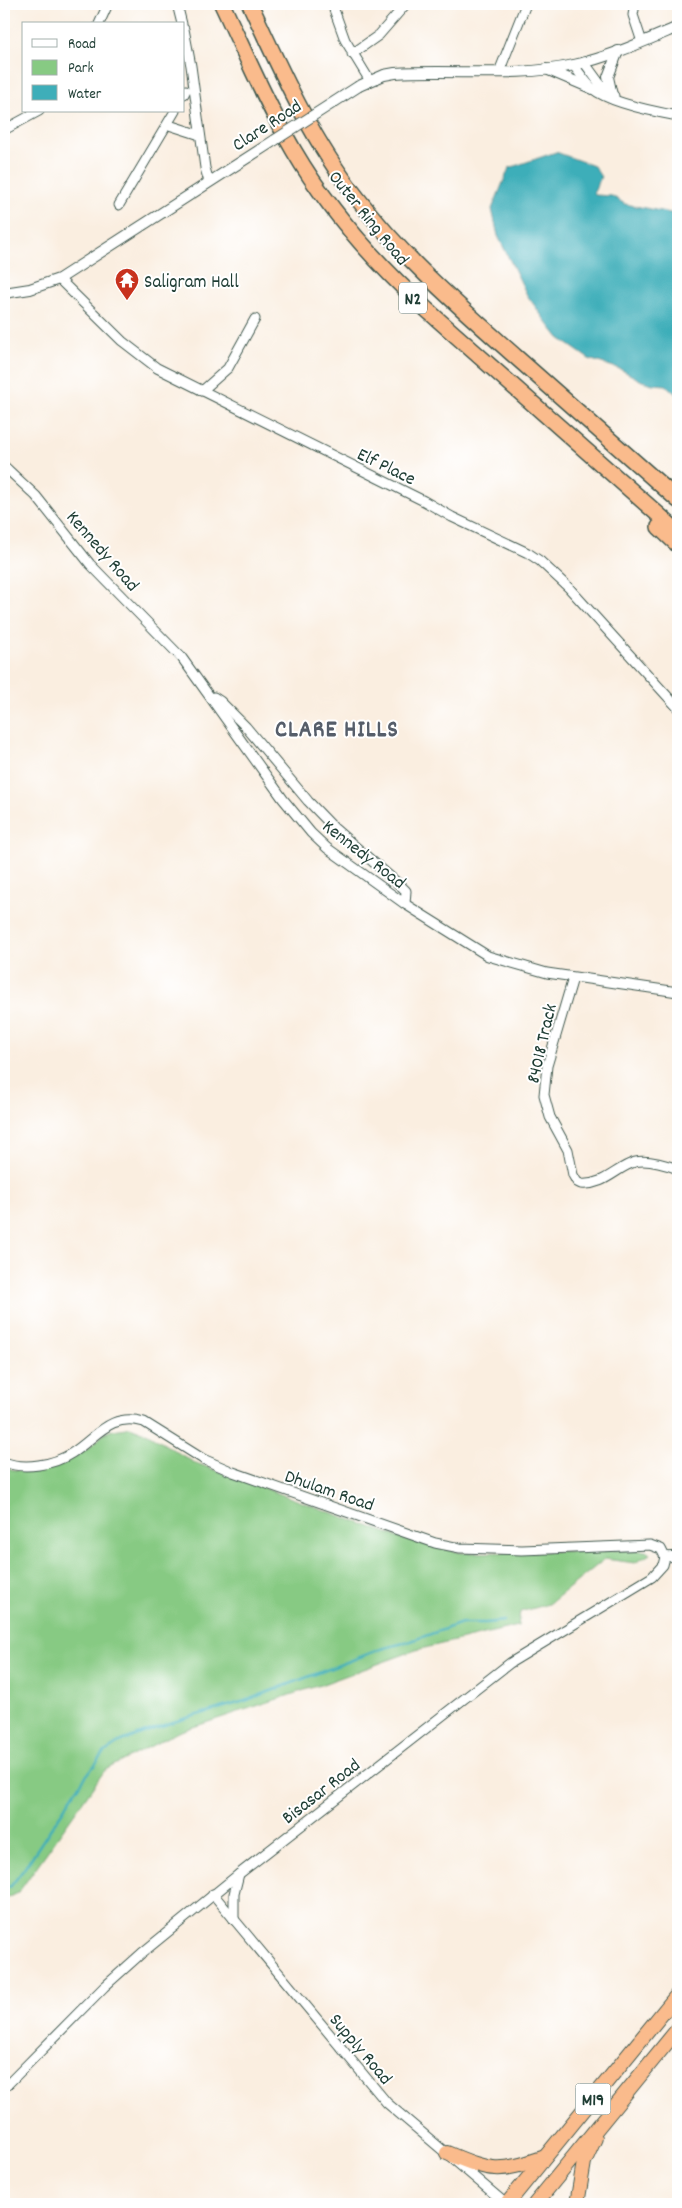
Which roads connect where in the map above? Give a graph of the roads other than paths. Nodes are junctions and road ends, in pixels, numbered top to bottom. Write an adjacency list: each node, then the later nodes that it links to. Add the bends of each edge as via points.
1 (108, 4): 9 (street)
2 (177, 4): 10 (street)
3 (222, 4): 36 (highway, Outer Ring Road / N2, via 294,152 364,246 390,276)
4 (250, 4): 37 (highway, Outer Ring Road / N2, via 317,138 357,198 387,235 447,296)
5 (332, 4): 15 (street)
6 (406, 4): 15 (street, via 379,35)
7 (526, 4): 19 (street)
8 (635, 4): 13 (street, via 633,15)
9 (100, 22)
10 (182, 22)
11 (678, 27): 13 (street, Clare Road)
12 (185, 34): 28 (street)
13 (642, 42): 14 (street, Clare Road)
14 (618, 51): 16 (street, Clare Road); 22 (street, via 608,77)
15 (352, 54): 20 (street)
16 (584, 62): 17 (street, Clare Road); 22 (street, via 600,84)
17 (573, 65): 18 (street, Clare Road); 21 (street)
18 (545, 69): 19 (street, Clare Road); 21 (street)
19 (499, 72): 20 (street, Clare Road, via 414,72 390,74)
20 (370, 81): 29 (street, Clare Road, bridge)
21 (593, 89): 22 (street)
22 (616, 98): 25 (street)
23 (37, 112): 27 (street)
24 (175, 112): 26 (street)
25 (678, 116)
26 (169, 125): 28 (street, Clare Road); 30 (street)
27 (4, 130)
28 (200, 135): 29 (street)
29 (209, 182): 31 (street, Clare Road)
30 (119, 205)
31 (60, 279): 32 (street, Clare Road, via 30,290); 34 (street, Elf Place, via 131,350 157,368)
32 (4, 293)
33 (255, 320): 34 (street, via 228,368)
34 (202, 391): 41 (street, Elf Place, via 533,556 568,588)
35 (4, 466): 40 (street, Kennedy Road, via 36,496 90,564 182,658)
36 (620, 481): 38 (highway, Outer Ring Road / N2); 39 (highway, via 635,506)
37 (678, 500)
38 (678, 532)
39 (678, 545)
40 (210, 696): 42 (street, Kennedy Road, via 311,833); 42 (street, via 220,701 246,727 335,829 402,886 406,891)
41 (678, 708)
42 (404, 904): 43 (street, Kennedy Road, via 488,956)
43 (574, 978): 44 (street, Kennedy Road); 45 (street, 84018 Track, via 547,1066 544,1095 553,1123 568,1150 575,1180 588,1184 640,1161)
44 (678, 992)
45 (678, 1169)
46 (4, 1462): 48 (street, Dhulam Road, via 20,1465 52,1462 71,1454 112,1423 133,1419 144,1422 203,1459 233,1472 435,1543 480,1550 650,1545 661,1549)
47 (678, 1556): 48 (street)
48 (664, 1557): 49 (street, Bisasar Road, via 663,1565 652,1577 510,1663)
49 (239, 1874): 50 (street, Bisasar Road); 51 (street, via 234,1894)
50 (213, 1894): 51 (street, Supply Road); 54 (street, Bisasar Road, via 104,1988)
51 (235, 1921): 56 (street, Supply Road, via 387,2103)
52 (678, 1994): 57 (highway, M19)
53 (678, 2029): 55 (highway, M19)
54 (4, 2088)
55 (608, 2113): 59 (highway, M19); 60 (highway, via 584,2162)
56 (447, 2153): 57 (highway, via 500,2170); 58 (street, Supply Road)
57 (545, 2157): 58 (highway, M19)
58 (506, 2204)
59 (534, 2204)
60 (577, 2204)

